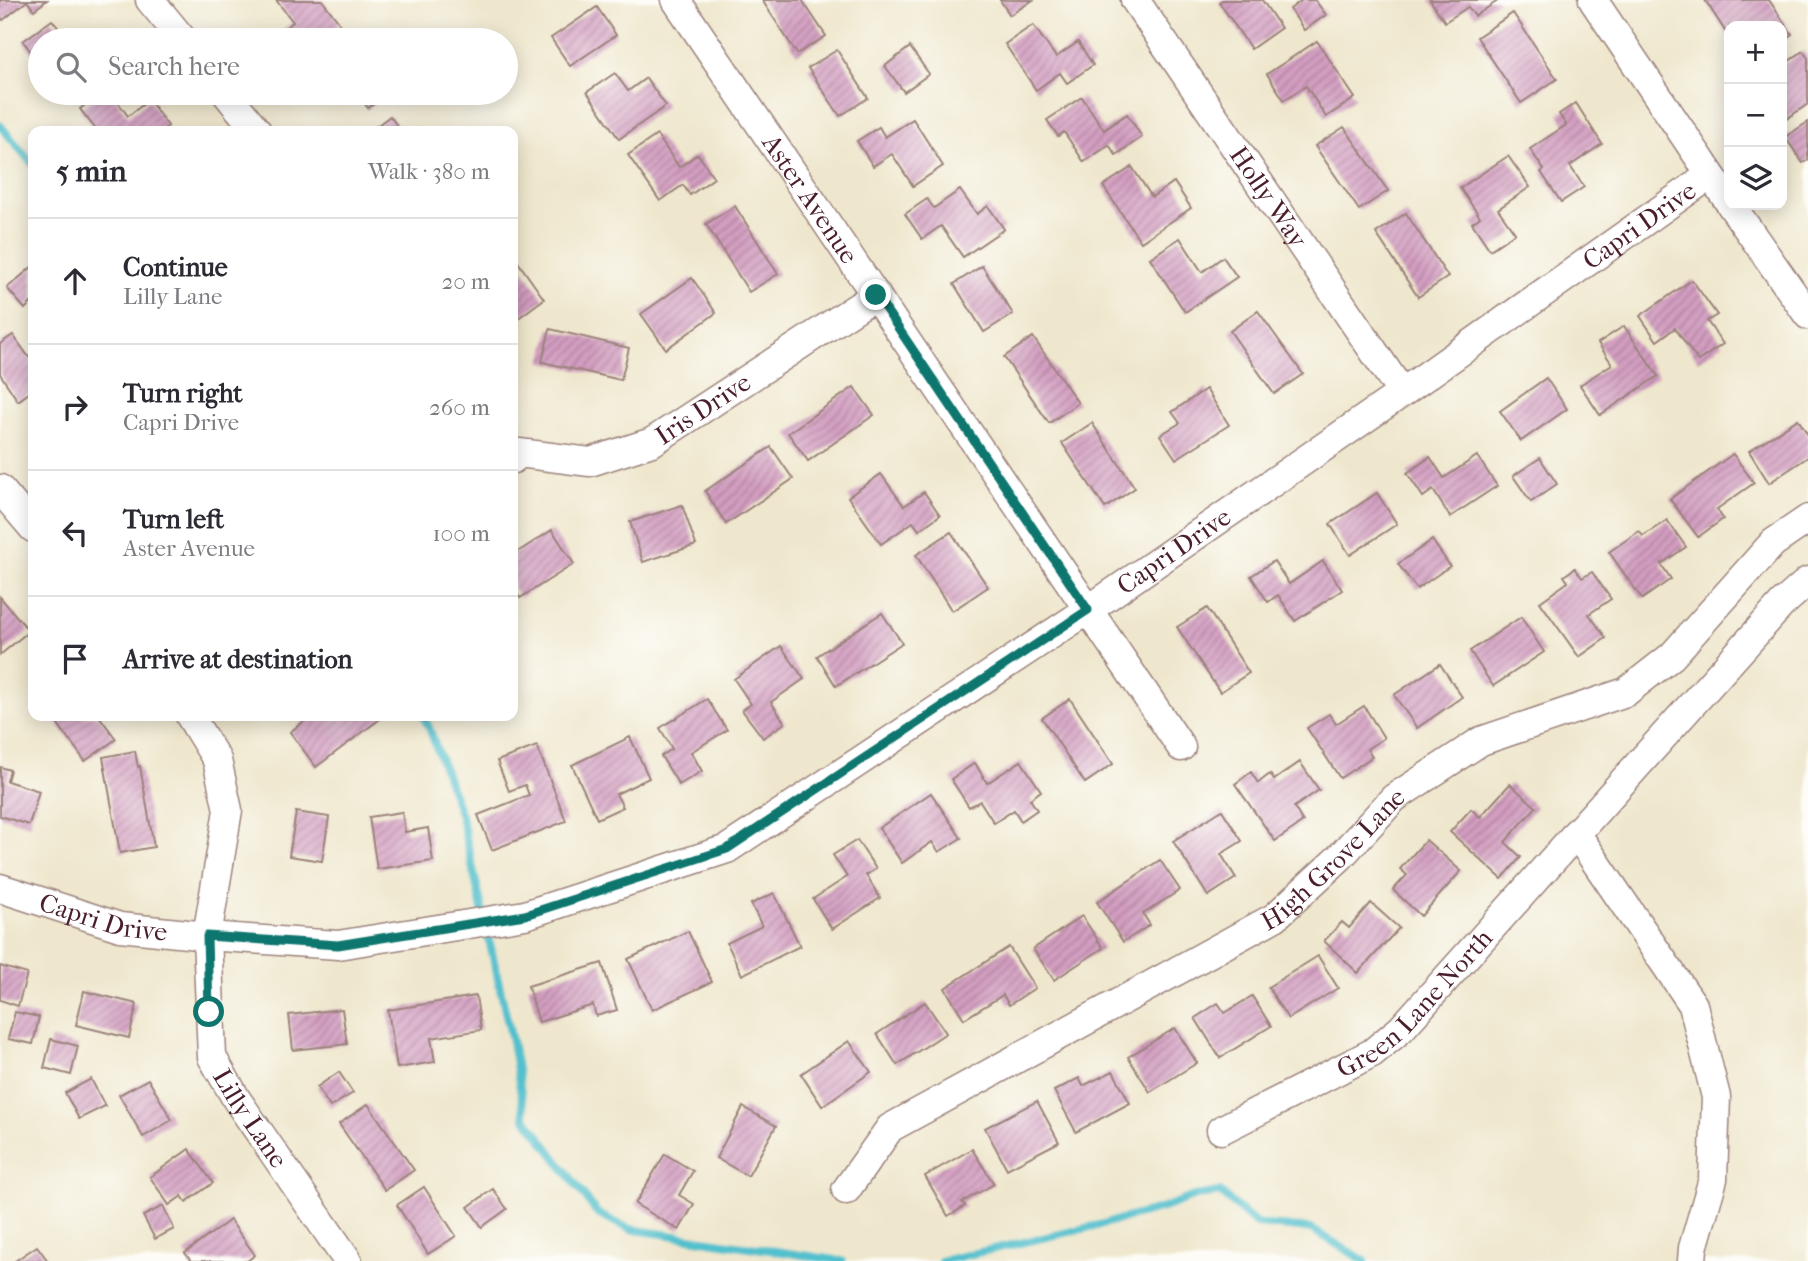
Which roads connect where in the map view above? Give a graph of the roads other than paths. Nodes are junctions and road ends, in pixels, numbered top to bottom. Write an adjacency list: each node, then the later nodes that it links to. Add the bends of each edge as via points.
1 (150, 0): 5 (street)
2 (676, 0): 11 (street, Aster Avenue)
3 (1135, 0): 13 (street, Holly Way)
4 (1593, 0): 8 (street)
5 (173, 28)
6 (236, 105): 7 (street)
7 (253, 126)
8 (1710, 175): 9 (street); 13 (street, Capri Drive)
9 (1724, 195)
10 (1735, 210): 12 (street)
11 (876, 295): 14 (street, Iris Drive, via 652,442 590,462); 19 (street, Aster Avenue)
12 (1808, 315)
13 (1402, 393): 19 (street, Capri Drive)
14 (518, 452)
15 (0, 489): 17 (street)
16 (1808, 519): 26 (street, High Grove Lane, via 1773,543 1672,656 1626,692 1480,741 1394,798 1340,857 1275,917 890,1128)
17 (28, 522)
18 (1808, 581): 22 (street, Green Lane North, via 1782,604)
19 (1088, 610): 21 (street, Aster Avenue); 24 (street, Capri Drive, via 727,849 525,915 338,945)
20 (198, 721): 24 (street, Lilly Lane, via 217,760 228,810)
21 (1181, 747)
22 (1576, 833): 25 (street, Green Lane North, via 1401,1029 1373,1053); 28 (street, via 1693,1005 1716,1097 1713,1180)
23 (0, 888): 24 (street, Capri Drive, via 120,927)
24 (207, 936): 27 (street, Lilly Lane, via 212,1057)
25 (1222, 1130)
26 (846, 1190)
27 (348, 1261)
28 (1692, 1261)

